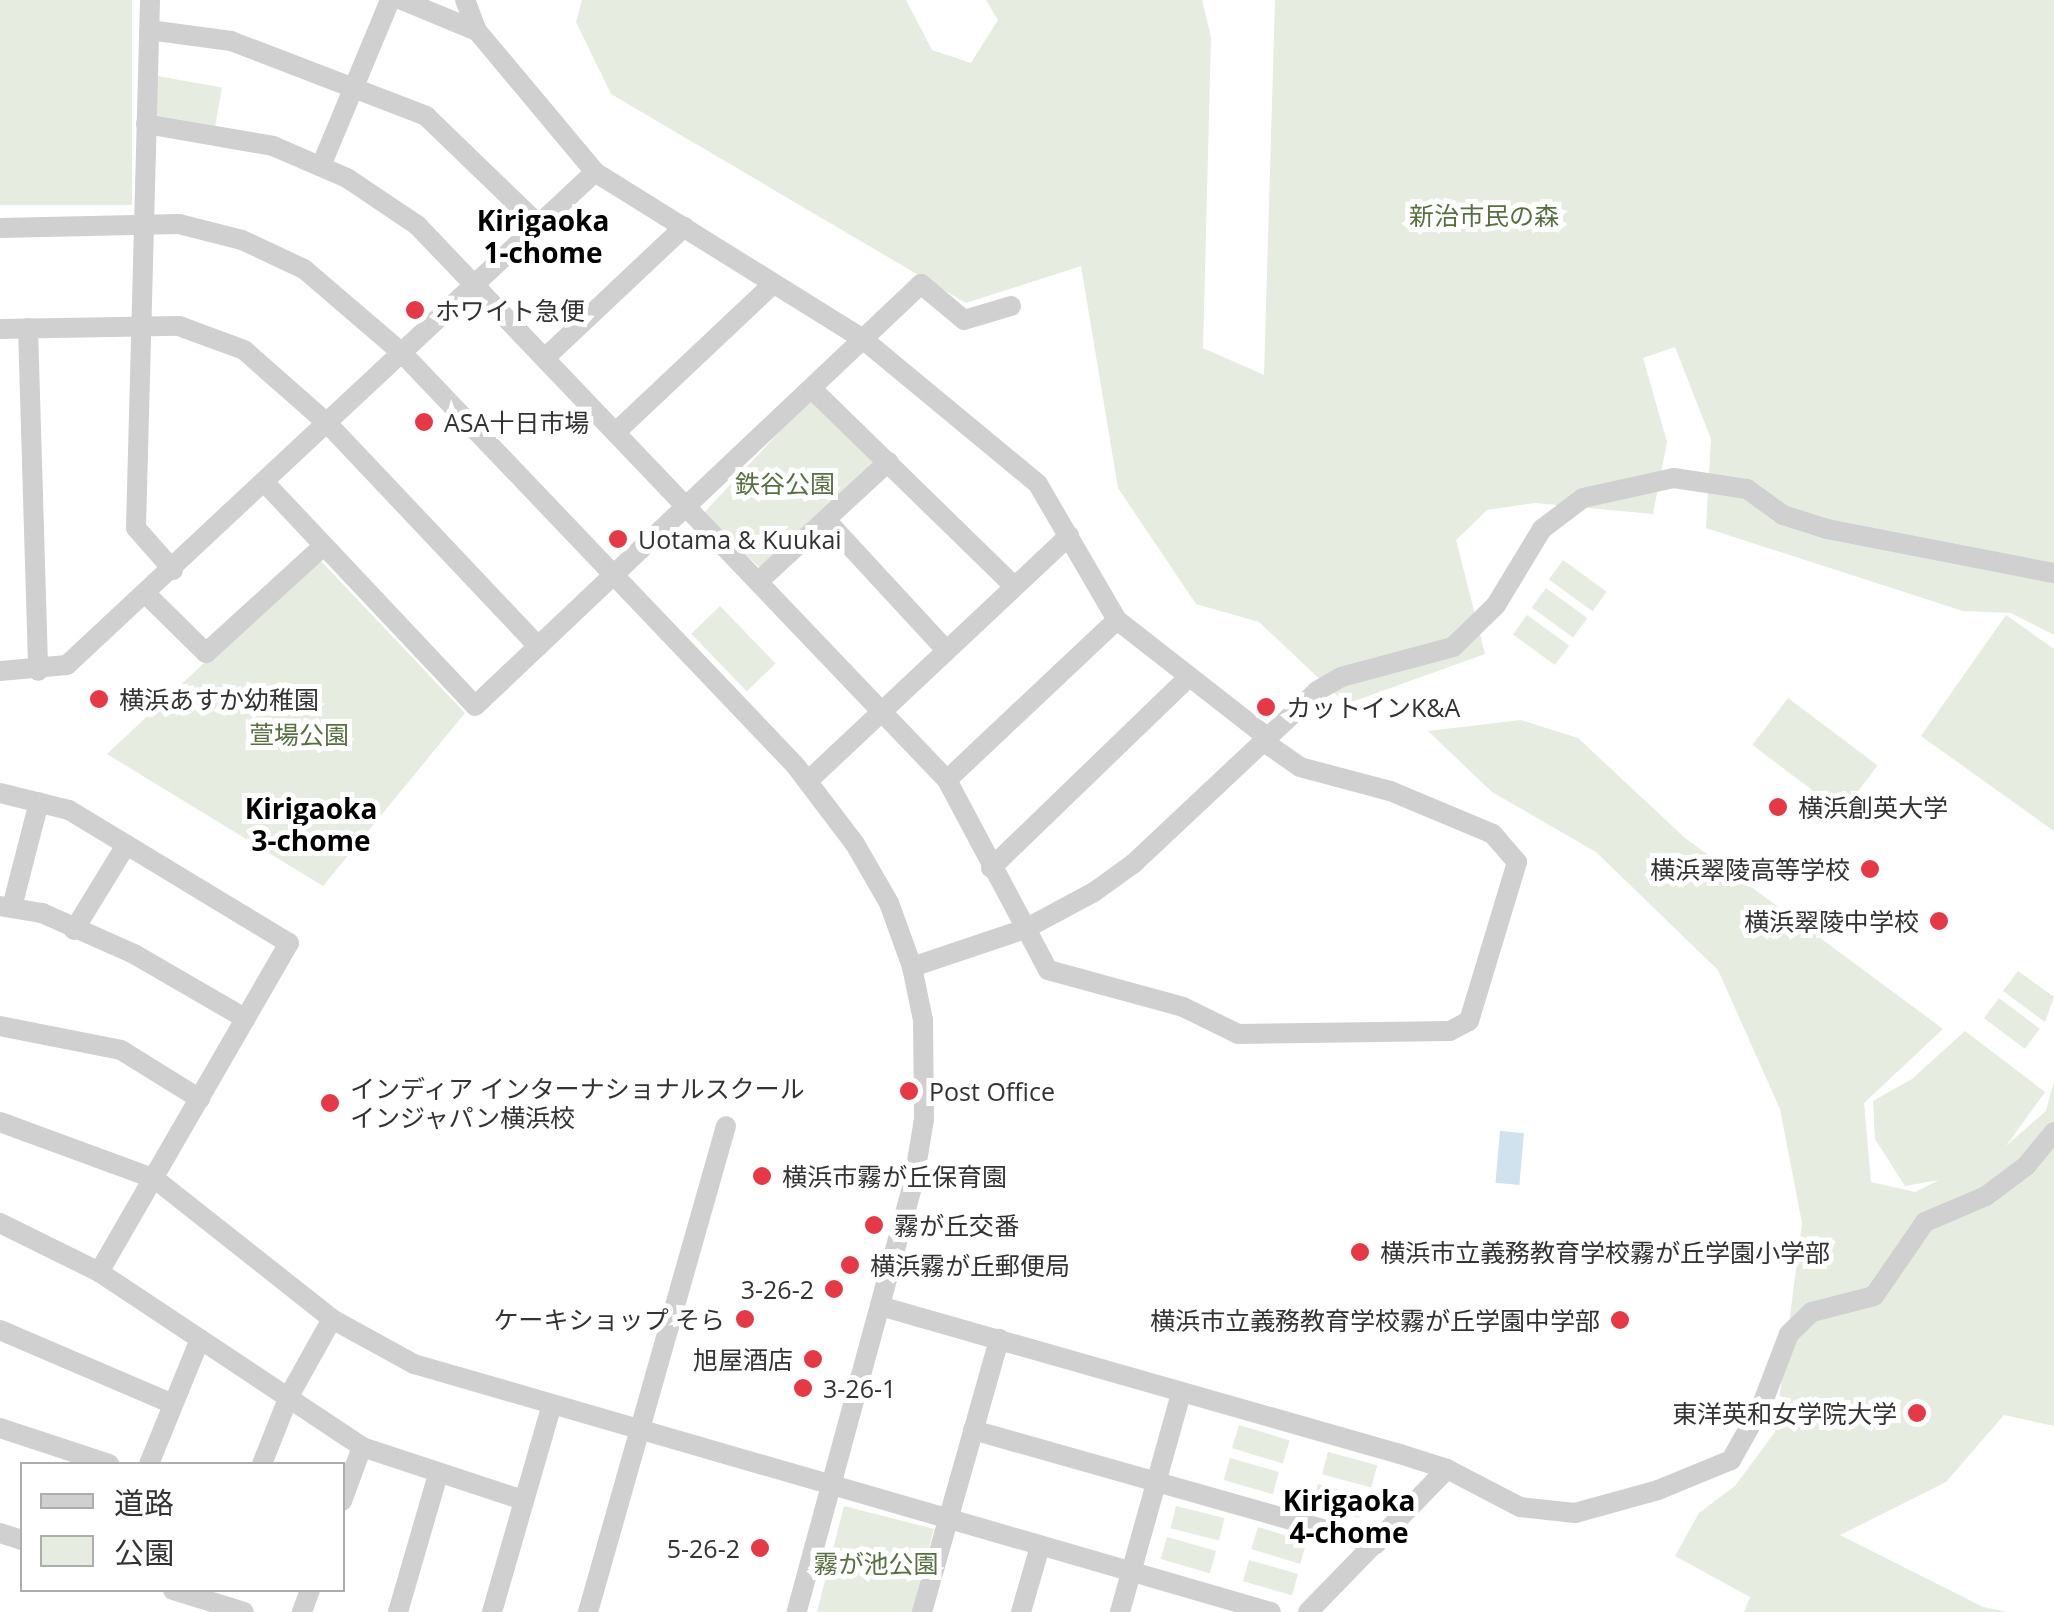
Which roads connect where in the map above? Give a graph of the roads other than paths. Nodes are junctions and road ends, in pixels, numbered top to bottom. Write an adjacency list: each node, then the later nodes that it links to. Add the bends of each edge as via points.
1 (150, 0): 5 (street)
2 (390, 0): 7 (street)
3 (402, 0): 6 (street)
4 (465, 0): 6 (street)
5 (149, 30): 7 (street, via 230,41); 8 (street)
6 (477, 31): 10 (street)
7 (355, 84): 9 (street); 12 (street, via 426,116)
8 (146, 124): 9 (street, via 273,146); 11 (street)
9 (321, 166): 15 (street, via 417,224)
10 (595, 172): 12 (street); 13 (street)
11 (141, 222): 14 (street); 18 (street); 22 (street, via 211,229 273,252 328,287)
12 (538, 225): 15 (street)
13 (684, 227): 16 (street); 23 (street)
14 (0, 228)
15 (477, 282): 22 (street); 23 (street)
16 (773, 284): 21 (street); 26 (street)
17 (1011, 306): 21 (street, via 964,320 921,284)
18 (138, 323): 19 (street); 25 (street, via 179,326 244,350); 33 (street, via 136,528)
19 (28, 328): 20 (street); 42 (street)
20 (0, 329)
21 (863, 340): 24 (street); 31 (street, via 1038,484)
22 (403, 354): 25 (street); 35 (street)
23 (546, 357): 26 (street)
24 (812, 389): 27 (street); 29 (street)
25 (328, 424): 28 (street); 40 (street)
26 (616, 432): 29 (street)
27 (888, 462): 30 (street); 37 (street)
28 (267, 485): 32 (street); 33 (street)
29 (687, 506): 35 (street); 36 (street)
30 (826, 520): 36 (street); 41 (street)
31 (1069, 536): 37 (street); 39 (street)
32 (322, 546): 38 (street, via 206,653); 40 (street, via 476,706)
33 (172, 570): 38 (street)
34 (2054, 573): 46 (street, via 1827,530 1783,515 1747,489 1674,478 1606,490 1583,498 1542,529 1496,605 1452,647 1340,677)
35 (612, 576): 40 (street); 47 (street)
36 (759, 582): 45 (street)
37 (1014, 586): 41 (street)
38 (146, 595): 42 (street, via 67,666)
39 (1116, 620): 44 (street); 48 (street)
40 (538, 646)
41 (946, 650): 45 (street)
42 (38, 670): 43 (street)
43 (0, 671)
44 (1189, 677): 46 (street); 52 (street)
45 (882, 710): 47 (street); 48 (street)
46 (1266, 736): 54 (street, via 1133,864); 54 (street, via 1300,767 1471,820 1517,862 1469,1021 1450,1031 1238,1034 1183,1007 1048,970)
47 (809, 780): 56 (street, via 889,903)
48 (947, 780): 52 (street)
49 (0, 793): 50 (street)
50 (38, 802): 51 (street, via 68,810); 53 (street)
51 (126, 845): 55 (street); 57 (street, via 290,943)
52 (991, 868): 54 (street)
53 (6, 906): 55 (street)
54 (1024, 929): 56 (street)
55 (74, 930): 57 (street, via 134,954)
56 (912, 967): 66 (street, via 923,1020 924,1119)
57 (246, 1020): 59 (street)
58 (0, 1026): 59 (street, via 122,1050)
59 (200, 1100): 63 (street)
60 (0, 1122): 63 (street)
61 (726, 1126): 77 (street)
62 (2054, 1132): 82 (street, via 2026,1166 1986,1196 1925,1222 1874,1296 1812,1312 1789,1334 1731,1460 1575,1513 1520,1507)
63 (154, 1179): 65 (street); 67 (street)
64 (0, 1223): 65 (street)
65 (99, 1272): 69 (street)
66 (880, 1306): 70 (street); 85 (street)
67 (332, 1319): 72 (street); 74 (street, via 414,1364)
68 (0, 1330): 73 (street)
69 (200, 1339): 72 (street); 73 (street)
70 (999, 1339): 71 (street); 76 (street)
71 (1181, 1392): 82 (street); 84 (street)
72 (288, 1396): 78 (street); 81 (street)
73 (173, 1404): 80 (street)
74 (551, 1407): 77 (street); 87 (street)
75 (0, 1428): 79 (street)
76 (972, 1430): 84 (street); 88 (street)
77 (636, 1431): 85 (street); 97 (street)
78 (362, 1447): 83 (street); 86 (street)
79 (103, 1462)
80 (150, 1462)
81 (263, 1462)
82 (1447, 1469): 89 (street)
83 (438, 1474): 87 (street); 95 (street)
84 (1157, 1481): 89 (street); 91 (street)
85 (830, 1486): 88 (street); 98 (street)
86 (345, 1493)
87 (522, 1500): 96 (street)
88 (947, 1518): 90 (street); 99 (street)
89 (1376, 1544): 103 (street)
90 (1040, 1546): 91 (street); 100 (street)
91 (1131, 1571): 93 (street); 101 (street)
92 (210, 1595): 94 (street)
93 (1224, 1606): 102 (street)
94 (244, 1612)
95 (398, 1612)
96 (492, 1612)
97 (588, 1612)
98 (797, 1612)
99 (922, 1612)
100 (1021, 1612)
101 (1120, 1612)
102 (1271, 1612)
103 (1308, 1612)

